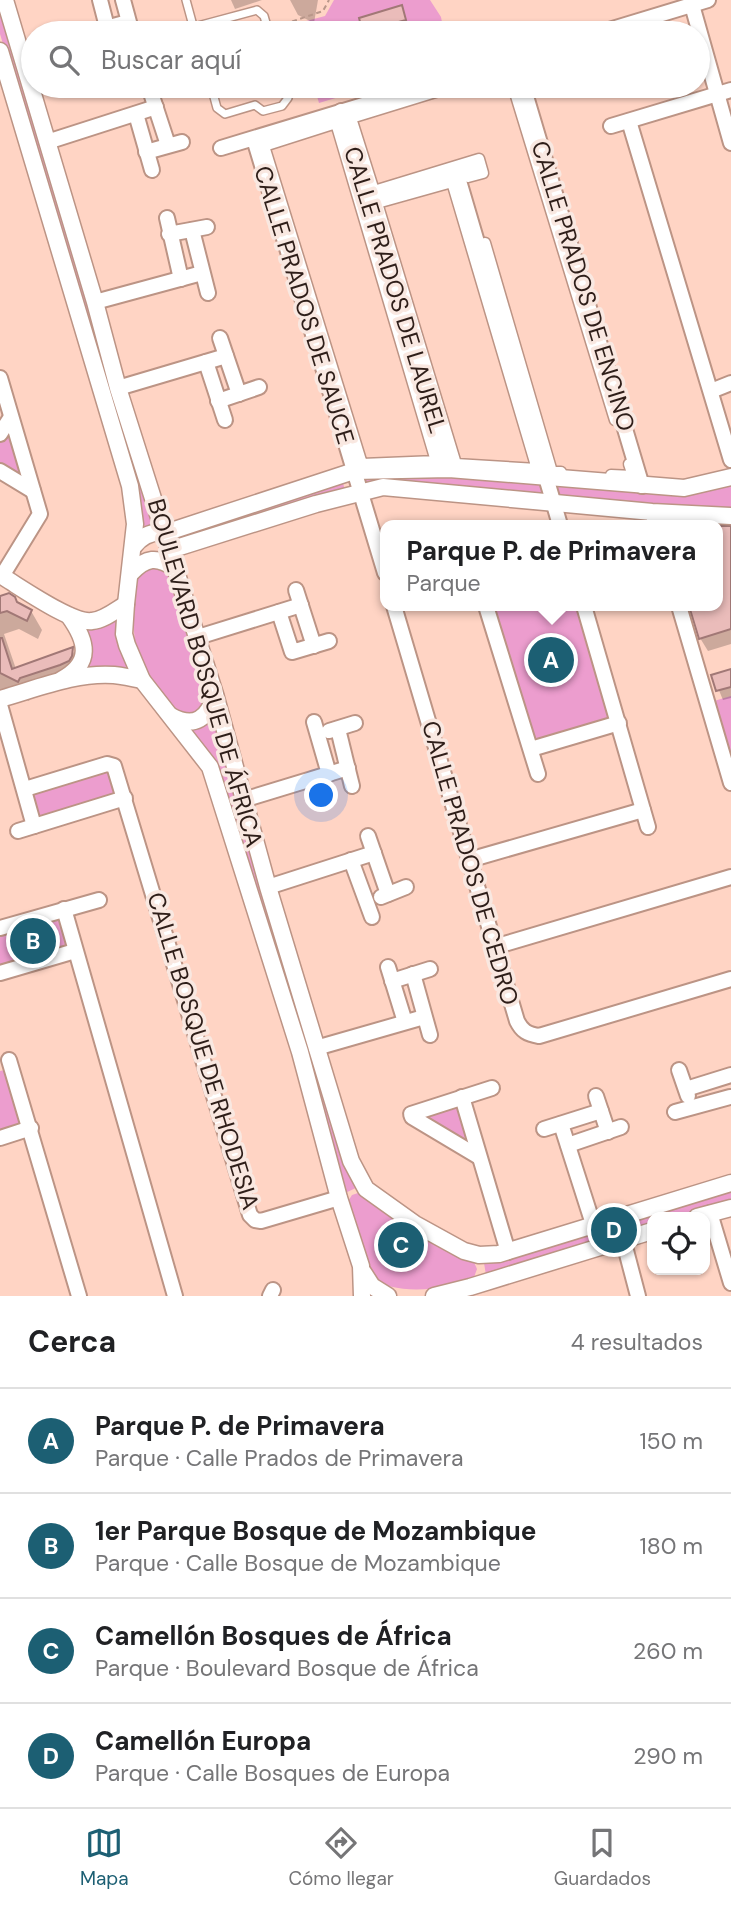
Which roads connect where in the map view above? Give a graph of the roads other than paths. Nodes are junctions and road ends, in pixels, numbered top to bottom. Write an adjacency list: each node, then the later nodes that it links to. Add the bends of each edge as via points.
1 (5, 0): 14 (street, BOULEVARD BOSQUE DE ÁFRICA)
2 (100, 0): 7 (street)
3 (123, 0): 8 (street)
4 (186, 0): 9 (lane)
5 (708, 0): 6 (street)
6 (692, 5): 12 (street); 13 (street)
7 (105, 21)
8 (128, 21)
9 (192, 21)
10 (223, 21): 11 (lane, via 257,10)
11 (266, 21)
12 (639, 21)
13 (698, 21)
14 (21, 36)
15 (0, 51): 76 (street, BOULEVARD BOSQUE DE ÁFRICA, via 130,486)
16 (710, 54): 17 (street)
17 (724, 92): 34 (street)
18 (37, 98): 33 (street, BOULEVARD BOSQUE DE ÁFRICA)
19 (153, 98): 27 (street)
20 (214, 98): 21 (lane, via 225,114 255,105 263,111 282,106)
21 (288, 98)
22 (392, 98): 29 (street)
23 (416, 98): 24 (street, via 351,118 374,191 479,159 483,173 465,178 552,472 633,476)
24 (517, 98)
25 (527, 98): 68 (street, CALLE PRADOS DE ENCINO)
26 (704, 98): 30 (street)
27 (156, 107): 28 (street); 36 (street, via 175,144)
28 (136, 114): 33 (street); 36 (street)
29 (338, 117): 29 (street, via 402,344 436,461 362,464 264,146); 32 (street); 40 (street, CALLE PRADOS DE LAUREL)
30 (629, 121): 31 (street); 56 (street)
31 (611, 126)
32 (254, 138): 35 (street); 65 (street, CALLE PRADOS DE SAUCE)
33 (47, 142): 48 (street, BOULEVARD BOSQUE DE ÁFRICA)
34 (731, 143)
35 (221, 148)
36 (146, 152): 38 (street)
37 (476, 168): 39 (street)
38 (152, 170)
39 (457, 174): 40 (street); 66 (street)
40 (372, 202): 40 (street, via 453,182 537,469 456,464); 63 (street, CALLE PRADOS DE LAUREL)
41 (167, 218): 44 (street)
42 (207, 227): 43 (street)
43 (192, 230): 44 (street); 45 (street)
44 (169, 234): 46 (street)
45 (202, 273): 46 (street); 47 (street)
46 (181, 279): 48 (street)
47 (208, 293)
48 (95, 302): 55 (street, BOULEVARD BOSQUE DE ÁFRICA)
49 (220, 338): 50 (street)
50 (226, 356): 51 (street); 57 (street)
51 (206, 362): 55 (street); 58 (street)
52 (0, 378): 59 (street)
53 (731, 383): 56 (street)
54 (259, 387): 57 (street)
55 (118, 388): 75 (street, BOULEVARD BOSQUE DE ÁFRICA)
56 (711, 391): 62 (street)
57 (239, 394): 58 (street)
58 (219, 401): 60 (street)
59 (11, 417): 61 (street); 69 (street)
60 (225, 420)
61 (0, 434)
62 (731, 460)
63 (449, 469): 65 (street); 66 (street)
64 (0, 471): 69 (street)
65 (354, 471): 70 (street, CALLE PRADOS DE SAUCE); 75 (street)
66 (546, 476): 68 (street); 71 (street)
67 (731, 477): 68 (street, via 684,488)
68 (642, 486)
69 (33, 491): 81 (street, via 39,517)
70 (360, 492): 71 (street, via 407,488); 77 (street); 78 (street)
71 (553, 502): 73 (street); 74 (street)
72 (731, 516): 73 (street)
73 (654, 518)
74 (558, 520)
75 (165, 533): 76 (street, via 148,535); 77 (street, BOULEVARD BOSQUE DE ÁFRICA)
76 (134, 547): 80 (street, BOULEVARD BOSQUE DE ÁFRICA)
77 (170, 550): 79 (street, BOULEVARD BOSQUE DE ÁFRICA)
78 (380, 557)
79 (175, 568): 80 (street, via 154,558); 91 (street, BOULEVARD BOSQUE DE ÁFRICA)
80 (131, 573): 83 (street, BOULEVARD BOSQUE DE ÁFRICA)
81 (1, 577): 90 (street); 96 (street, via 67,624 79,649 74,663 62,673)
82 (296, 590): 84 (street)
83 (126, 604): 90 (street, via 94,621); 94 (street, BOULEVARD BOSQUE DE ÁFRICA, via 124,634)
84 (301, 605): 89 (street); 93 (street)
85 (395, 611): 120 (street, CALLE PRADOS DE CEDRO)
86 (488, 611): 104 (street)
87 (585, 611): 102 (street)
88 (680, 611): 108 (street)
89 (279, 612): 91 (street); 93 (street, via 292,652)
90 (69, 615): 95 (street, via 84,640 85,652 70,675)
91 (198, 637): 97 (street, BOULEVARD BOSQUE DE ÁFRICA)
92 (329, 641): 93 (street)
93 (314, 646)
94 (142, 680): 95 (street, via 113,675); 100 (street, BOULEVARD BOSQUE DE ÁFRICA)
95 (56, 683): 98 (street)
96 (0, 694)
97 (215, 694): 100 (street, via 211,708 199,720 186,722); 112 (street, BOULEVARD BOSQUE DE ÁFRICA)
98 (0, 699)
99 (0, 705): 110 (street)
100 (171, 716): 159 (street, BOULEVARD BOSQUE DE ÁFRICA, via 209,765 225,809 300,1052)
101 (355, 723): 103 (street)
102 (619, 723): 104 (street); 113 (street)
103 (338, 729): 105 (street); 106 (street, via 316,728)
104 (531, 749): 107 (street)
105 (348, 768): 106 (street); 109 (street)
106 (329, 774): 112 (street)
107 (538, 774)
108 (731, 783)
109 (352, 786)
110 (25, 789): 111 (street, CALLE BOSQUE DE RHODESIA, via 110,764 116,768); 114 (street)
111 (125, 798): 114 (street); 159 (street, CALLE BOSQUE DE RHODESIA, via 250,1215 261,1221)
112 (243, 800): 122 (street, BOULEVARD BOSQUE DE ÁFRICA)
113 (643, 810): 115 (street); 120 (street)
114 (34, 826): 116 (street)
115 (648, 827)
116 (18, 831)
117 (368, 836): 118 (street)
118 (374, 853): 119 (street); 124 (street)
119 (351, 860): 122 (street); 126 (street)
120 (468, 860): 130 (street, CALLE PRADOS DE CEDRO)
121 (731, 877): 130 (street)
122 (268, 887): 139 (street, BOULEVARD BOSQUE DE ÁFRICA)
123 (406, 887): 124 (street)
124 (388, 894): 126 (street)
125 (99, 900): 127 (street)
126 (367, 902): 128 (street)
127 (64, 909): 129 (street); 131 (street)
128 (372, 917)
129 (0, 928)
130 (494, 947): 135 (street, CALLE PRADOS DE CEDRO, via 517,1021 529,1034)
131 (75, 951): 133 (street); 173 (street)
132 (430, 969): 134 (street)
133 (0, 973)
134 (414, 974): 136 (street); 137 (street, via 390,974)
135 (731, 979)
136 (424, 1017): 137 (street); 138 (street)
137 (405, 1022): 139 (street)
138 (430, 1035)
139 (316, 1048): 158 (street, BOULEVARD BOSQUE DE ÁFRICA, via 347,1151)
140 (11, 1059): 152 (street)
141 (679, 1070): 144 (street)
142 (728, 1077): 144 (street); 147 (street)
143 (492, 1088): 146 (street)
144 (686, 1089): 148 (street)
145 (596, 1096): 149 (street)
146 (462, 1097): 156 (street); 156 (street, via 411,1116)
147 (730, 1098): 148 (street)
148 (691, 1107): 150 (street)
149 (601, 1111): 151 (street); 155 (street, via 615,1130)
150 (676, 1112)
151 (561, 1124): 153 (street); 155 (street)
152 (31, 1128): 154 (street); 172 (street)
153 (544, 1129)
154 (0, 1138)
155 (568, 1145): 162 (street)
156 (479, 1157): 167 (street)
157 (731, 1183): 162 (street, BOULEVARD BOSQUE DE ÁFRICA)
158 (366, 1188): 159 (street); 166 (street, BOULEVARD BOSQUE DE ÁFRICA, via 415,1224)
159 (339, 1198): 168 (street, BOULEVARD BOSQUE DE ÁFRICA)
160 (731, 1208): 161 (street)
161 (710, 1213)
162 (593, 1224): 167 (street, BOULEVARD BOSQUE DE ÁFRICA)
163 (647, 1232): 165 (street)
164 (710, 1232): 169 (street)
165 (623, 1239): 170 (street); 176 (street)
166 (464, 1251): 167 (street, BOULEVARD BOSQUE DE ÁFRICA, via 479,1255); 170 (street, via 481,1266 481,1276)
167 (508, 1252)
168 (361, 1266): 174 (street); 175 (street, via 372,1286)
169 (731, 1283)
170 (470, 1287): 171 (street)
171 (440, 1295)
172 (79, 1296)
173 (175, 1296)
174 (362, 1296)
175 (388, 1296)
176 (638, 1296)

